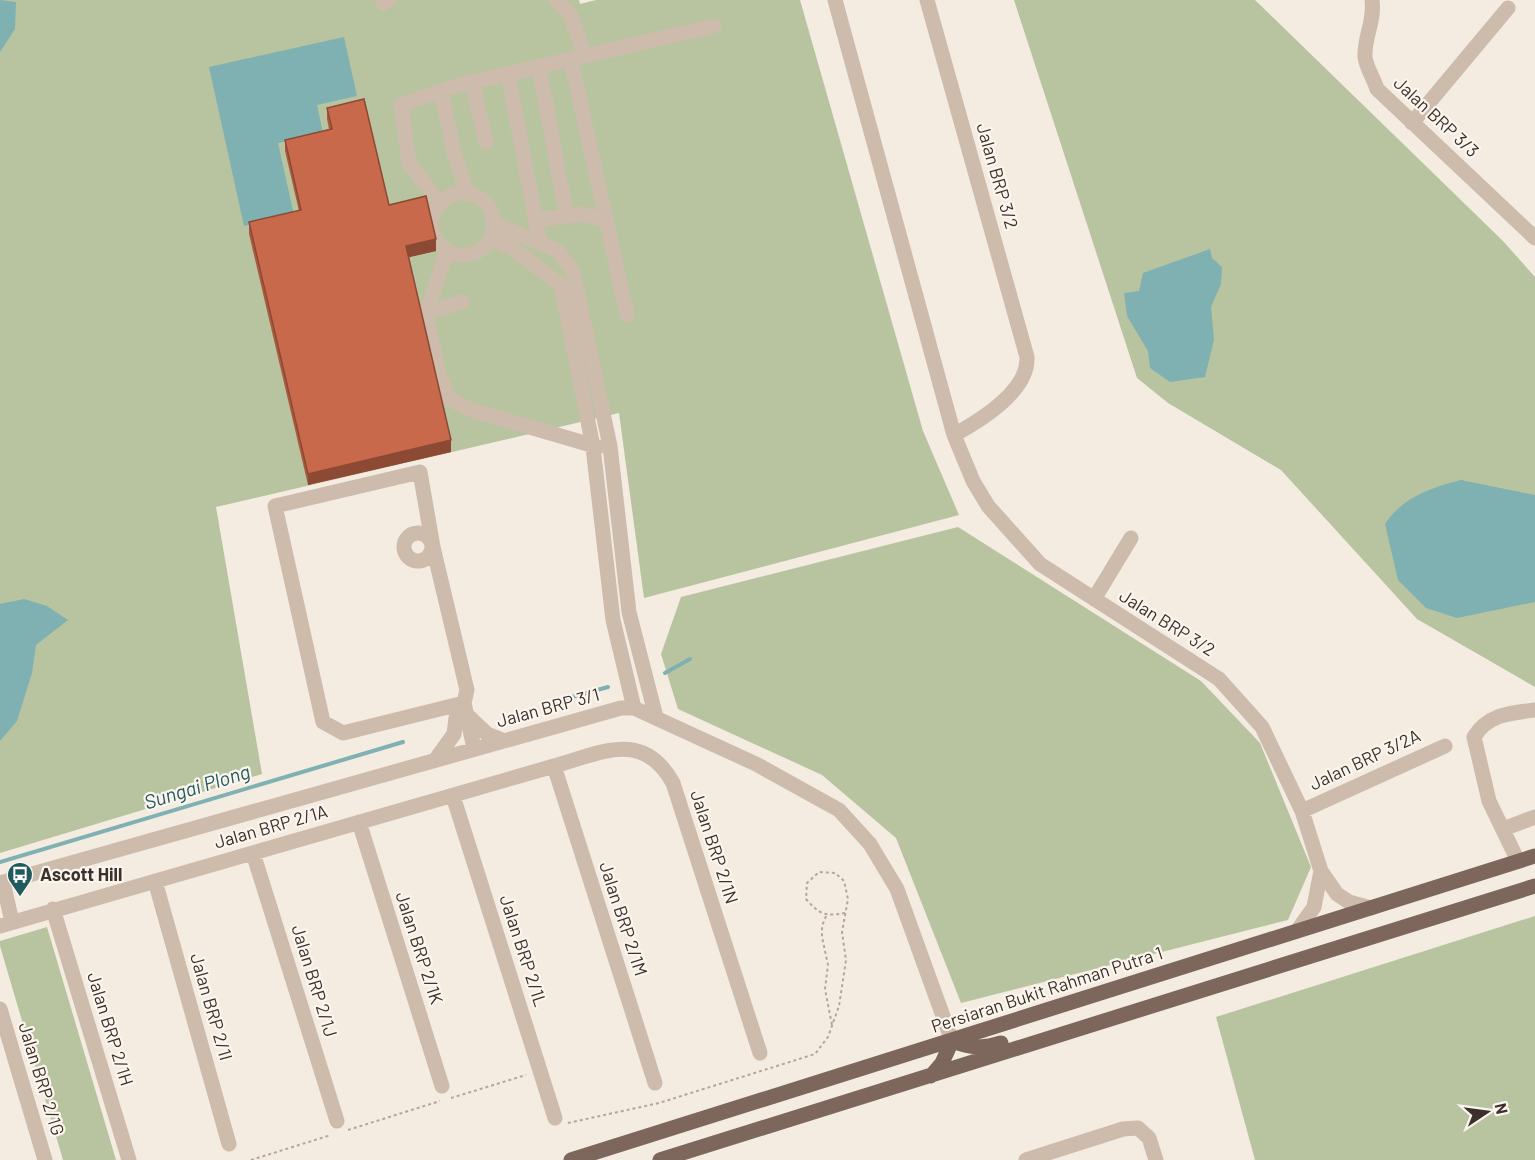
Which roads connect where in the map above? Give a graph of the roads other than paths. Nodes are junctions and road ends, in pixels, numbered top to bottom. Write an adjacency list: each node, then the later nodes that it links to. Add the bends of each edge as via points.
1 (556, 0): 7 (street, via 570,14)
2 (835, 0): 27 (street, Jalan BRP 3/2)
3 (927, 0): 27 (street, Jalan BRP 3/2, via 1028,368 1025,377 988,416)
4 (1371, 0): 12 (street, Jalan BRP 3/3, via 1374,16 1365,59 1377,88)
5 (1508, 8): 12 (street)
6 (714, 26): 7 (street)
7 (578, 58): 8 (street); 18 (street)
8 (539, 67): 9 (street); 16 (street)
9 (508, 74): 10 (street); 17 (street)
10 (472, 82): 11 (street); 13 (street)
11 (441, 91): 14 (street, via 454,153); 15 (street, via 401,105 409,163)
12 (1412, 123): 20 (street, Jalan BRP 3/3)
13 (486, 142)
14 (468, 194): 15 (street, via 452,195); 19 (street, via 487,204)
15 (440, 204): 23 (street, via 431,224 434,238)
16 (566, 214): 17 (street); 18 (street)
17 (535, 220): 22 (street)
18 (607, 221): 26 (street)
19 (493, 223): 21 (street); 22 (street)
20 (1532, 228)
21 (490, 239): 23 (street, via 473,254 458,256); 29 (street, via 512,248 561,285)
22 (540, 243): 28 (street, via 558,251 573,272)
23 (447, 251): 25 (street)
24 (462, 303): 25 (street)
25 (426, 313): 29 (street, via 438,371 449,399 472,410 482,405)
26 (627, 315)
27 (954, 435): 31 (street, Jalan BRP 3/2, via 988,506 1040,564)
28 (610, 446): 29 (street); 35 (street, via 630,612)
29 (592, 447): 32 (street, via 613,620)
30 (1131, 538): 31 (street)
31 (1094, 599): 42 (street, Jalan BRP 3/2, via 1219,679 1262,727)
32 (633, 708): 35 (street); 36 (street, Jalan BRP 3/1)
33 (460, 710): 33 (street, via 343,734 323,722 275,506 420,472 433,547 467,690); 36 (street, via 487,734); 38 (street); 39 (street, via 453,734)
34 (1535, 710): 45 (street, via 1498,715 1480,727 1474,737 1490,801)
35 (656, 717): 59 (street, via 756,764 839,810 870,844 897,889)
36 (502, 740): 38 (street, Jalan BRP 3/1)
37 (1445, 746): 42 (street, Jalan BRP 3/2A)
38 (469, 749): 39 (street, Jalan BRP 3/1)
39 (436, 759): 51 (street, Jalan BRP 3/1)
40 (554, 766): 41 (street, Jalan BRP 2/1A); 60 (street, Jalan BRP 2/1N, via 632,748 651,756 666,770); 62 (street, Jalan BRP 2/1M)
41 (453, 796): 44 (street, Jalan BRP 2/1A); 64 (street, Jalan BRP 2/1L)
42 (1302, 810): 49 (street, Jalan BRP 3/2)
43 (1535, 817): 45 (street)
44 (359, 822): 46 (street, Jalan BRP 2/1A); 63 (street, Jalan BRP 2/1K)
45 (1503, 829): 48 (street)
46 (253, 853): 50 (street, Jalan BRP 2/1A); 65 (street, Jalan BRP 2/1J)
47 (1535, 856): 48 (main road, Persiaran Bukit Rahman Putra 1)
48 (1518, 861): 53 (main road, Persiaran Bukit Rahman Putra 1)
49 (1322, 871): 53 (street, Jalan BRP 3/2, via 1337,894); 56 (street, via 1314,907)
50 (155, 881): 54 (street, Jalan BRP 2/1A); 66 (street, Jalan BRP 2/1I)
51 (1, 882): 55 (street)
52 (1535, 886): 58 (main road)
53 (1371, 908): 56 (main road, Persiaran Bukit Rahman Putra 1)
54 (53, 909): 55 (street, Jalan BRP 2/1A); 68 (street, Jalan BRP 2/1H)
55 (6, 924)
56 (1297, 931): 59 (main road, Persiaran Bukit Rahman Putra 1)
57 (0, 1009): 67 (street, Jalan BRP 2/1G)
58 (1075, 1030): 59 (main road, via 1054,1027 984,1048); 61 (main road)
59 (952, 1041): 61 (main road); 69 (main road, Persiaran Bukit Rahman Putra 1)
60 (760, 1053)
61 (931, 1076): 70 (main road)
62 (655, 1083)
63 (442, 1086)
64 (561, 1121)
65 (338, 1129)
66 (229, 1144)
67 (45, 1160)
68 (129, 1160)
69 (571, 1160)
70 (660, 1160)
71 (1026, 1160): 72 (street, via 1123,1129 1138,1128 1149,1138)
72 (1156, 1160)

